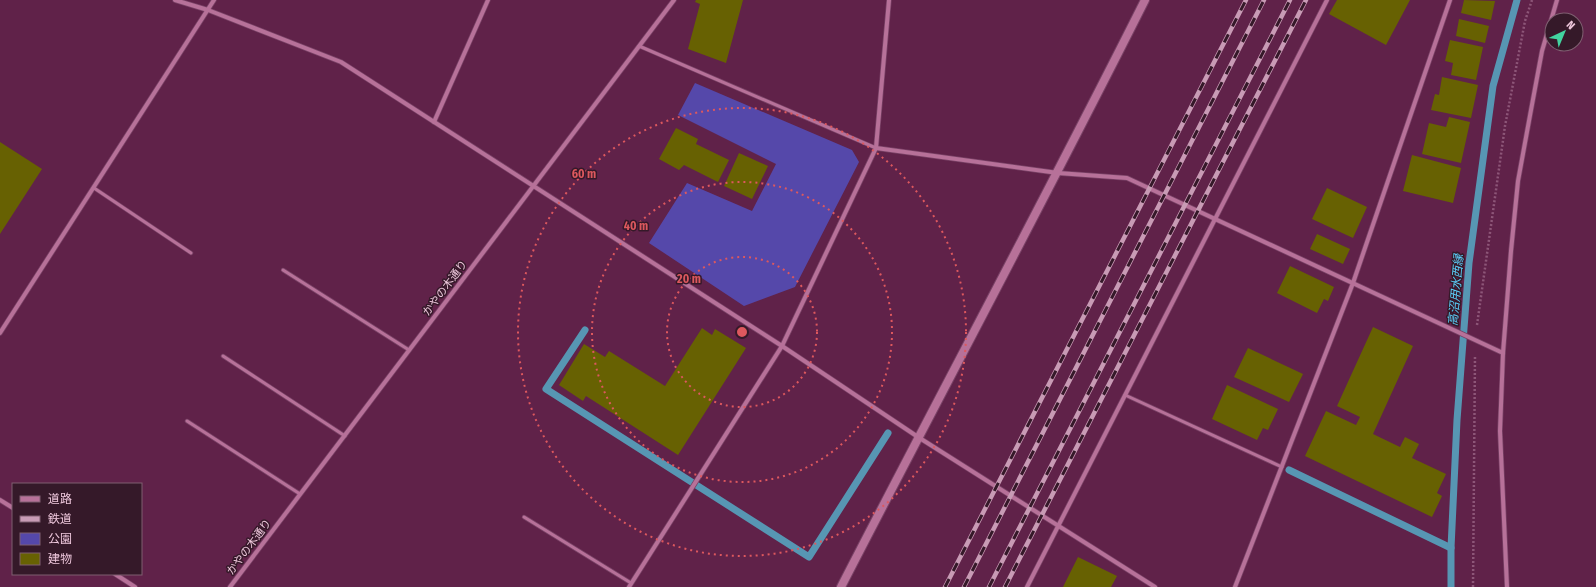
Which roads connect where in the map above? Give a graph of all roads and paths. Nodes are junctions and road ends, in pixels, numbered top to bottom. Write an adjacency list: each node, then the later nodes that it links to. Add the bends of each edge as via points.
1 (175, 0): 11 (street)
2 (214, 0): 11 (street)
3 (488, 0): 13 (street)
4 (674, 0): 12 (street, かやの木通り)
5 (889, 0): 14 (street)
6 (1145, 0): 15 (street)
7 (1327, 0): 18 (street)
8 (1450, 0): 21 (street)
9 (1532, 0): 23 (path, via 1525,21 1505,126)
10 (1557, 0): 26 (street, via 1542,51 1518,181)
11 (208, 10): 13 (street, via 341,62); 17 (street)
12 (639, 46): 14 (lane); 16 (street, かやの木通り)
13 (434, 122): 16 (street)
14 (876, 148): 15 (street); 24 (street)
15 (1058, 172): 18 (street, via 1127,178); 31 (street)
16 (533, 186): 24 (street); 25 (street, かやの木通り)
17 (94, 188): 19 (lane); 22 (street)
18 (1215, 219): 21 (street); 28 (street)
19 (191, 253)
20 (283, 270): 25 (lane)
21 (1353, 283): 23 (street); 32 (street)
22 (0, 333)
23 (1474, 339): 26 (street); 46 (path)
24 (782, 346): 31 (street); 39 (street)
25 (409, 350): 30 (street, かやの木通り)
26 (1503, 353): 47 (street, via 1500,431)
27 (223, 356): 30 (lane)
28 (1126, 395): 32 (lane); 37 (street)
29 (187, 421): 33 (lane)
30 (345, 436): 33 (street, かやの木通り)
31 (918, 437): 37 (street); 42 (street)
32 (1282, 467): 45 (street)
33 (300, 494): 41 (street, かやの木通り)
34 (0, 500): 35 (street)
35 (12, 507)
36 (524, 517): 39 (lane)
37 (1058, 525): 43 (street); 44 (street)
38 (117, 575): 40 (street)
39 (630, 585)
40 (135, 587)
41 (230, 587)
42 (841, 587)
43 (1027, 587)
44 (1155, 587)
45 (1235, 587)
46 (1473, 587)
47 (1507, 587)

